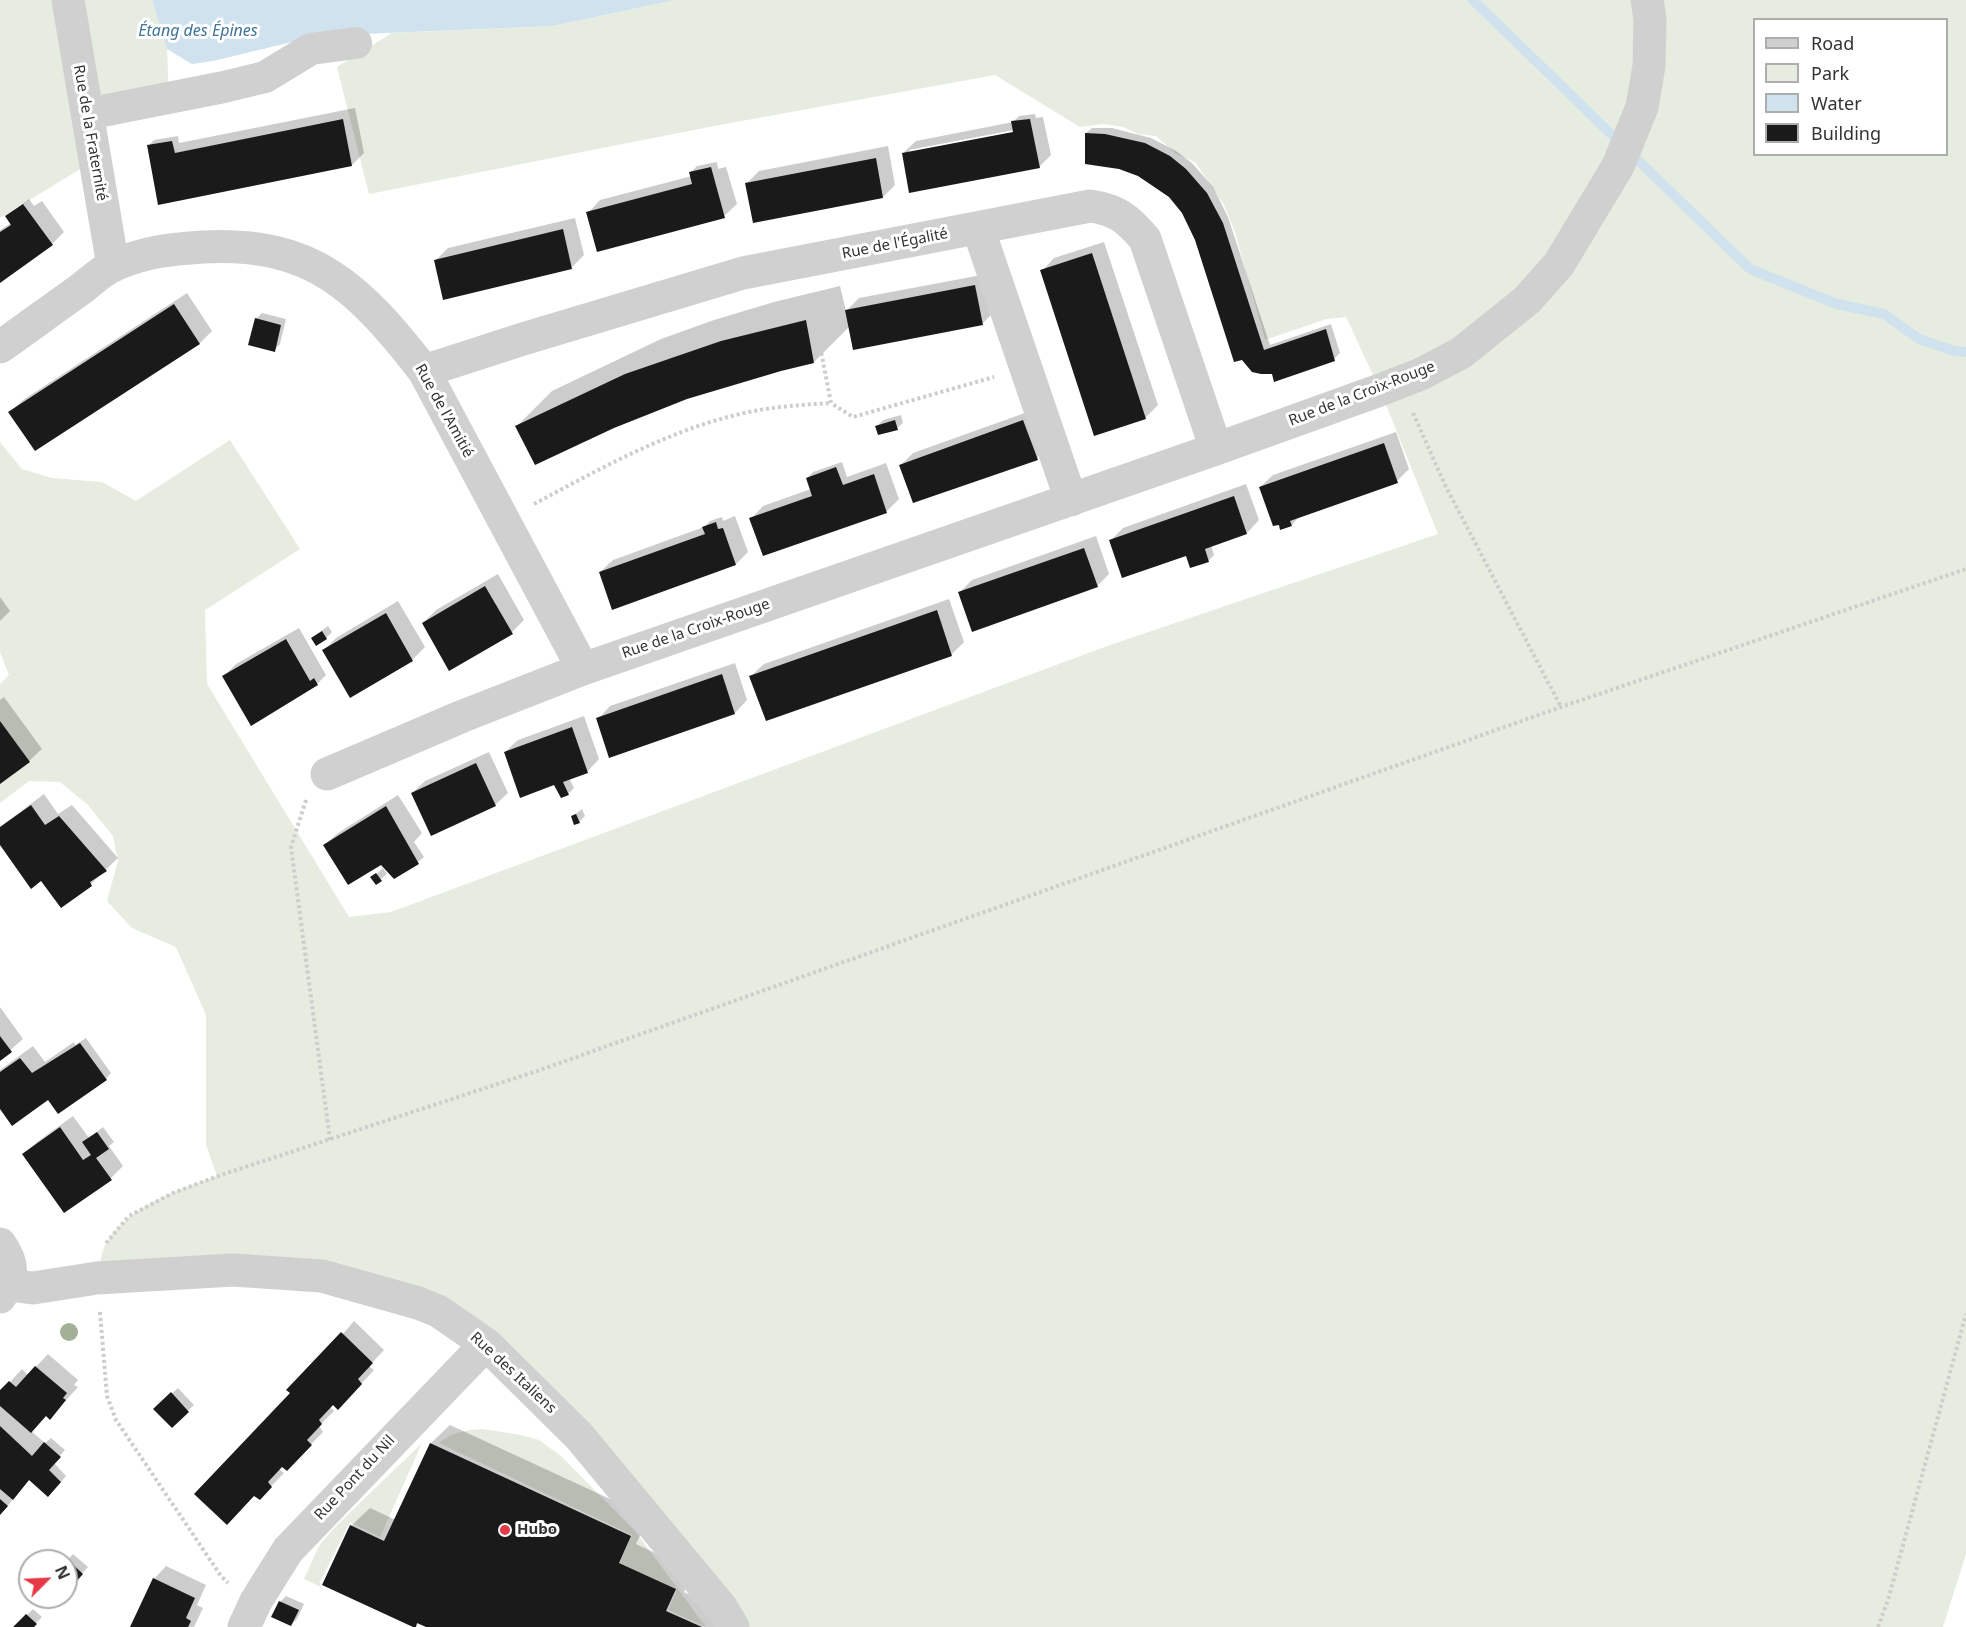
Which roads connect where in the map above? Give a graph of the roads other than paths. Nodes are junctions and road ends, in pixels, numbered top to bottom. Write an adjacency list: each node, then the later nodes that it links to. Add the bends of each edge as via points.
1 (68, 0): 4 (street, Rue de la Fraternité)
2 (1647, 0): 9 (street, Rue de la Croix-Rouge, via 1649,66 1642,107 1633,131 1618,166 1559,264 1527,300 1461,353 1421,374)
3 (356, 43): 4 (street, via 311,49 265,77)
4 (87, 114): 6 (street, Rue de la Fraternité)
5 (978, 228): 8 (street, Rue de l'Égalité, via 743,273); 9 (street, Rue de l'Égalité, via 1090,206 1108,208 1124,216 1145,239); 10 (street)
6 (113, 266): 7 (street, Rue de l'Amitié); 8 (street, Rue de l'Amitié, via 164,249 253,247 290,255 324,271 357,295 393,331)
7 (0, 347)
8 (424, 371): 11 (street, Rue de l'Amitié)
9 (1216, 449): 10 (street, Rue de la Croix-Rouge)
10 (1071, 500): 11 (street, Rue de la Croix-Rouge)
11 (583, 669): 12 (street, Rue de la Croix-Rouge)
12 (327, 774)
13 (3, 1267): 14 (street, Rue des Italiens, via 33,1288 97,1278 233,1270 322,1276 418,1303 454,1321)
14 (486, 1344): 15 (street, Rue Pont du Nil, via 288,1550); 16 (street, Rue des Italiens, via 579,1436 722,1607)
15 (250, 1614)
16 (733, 1627)

